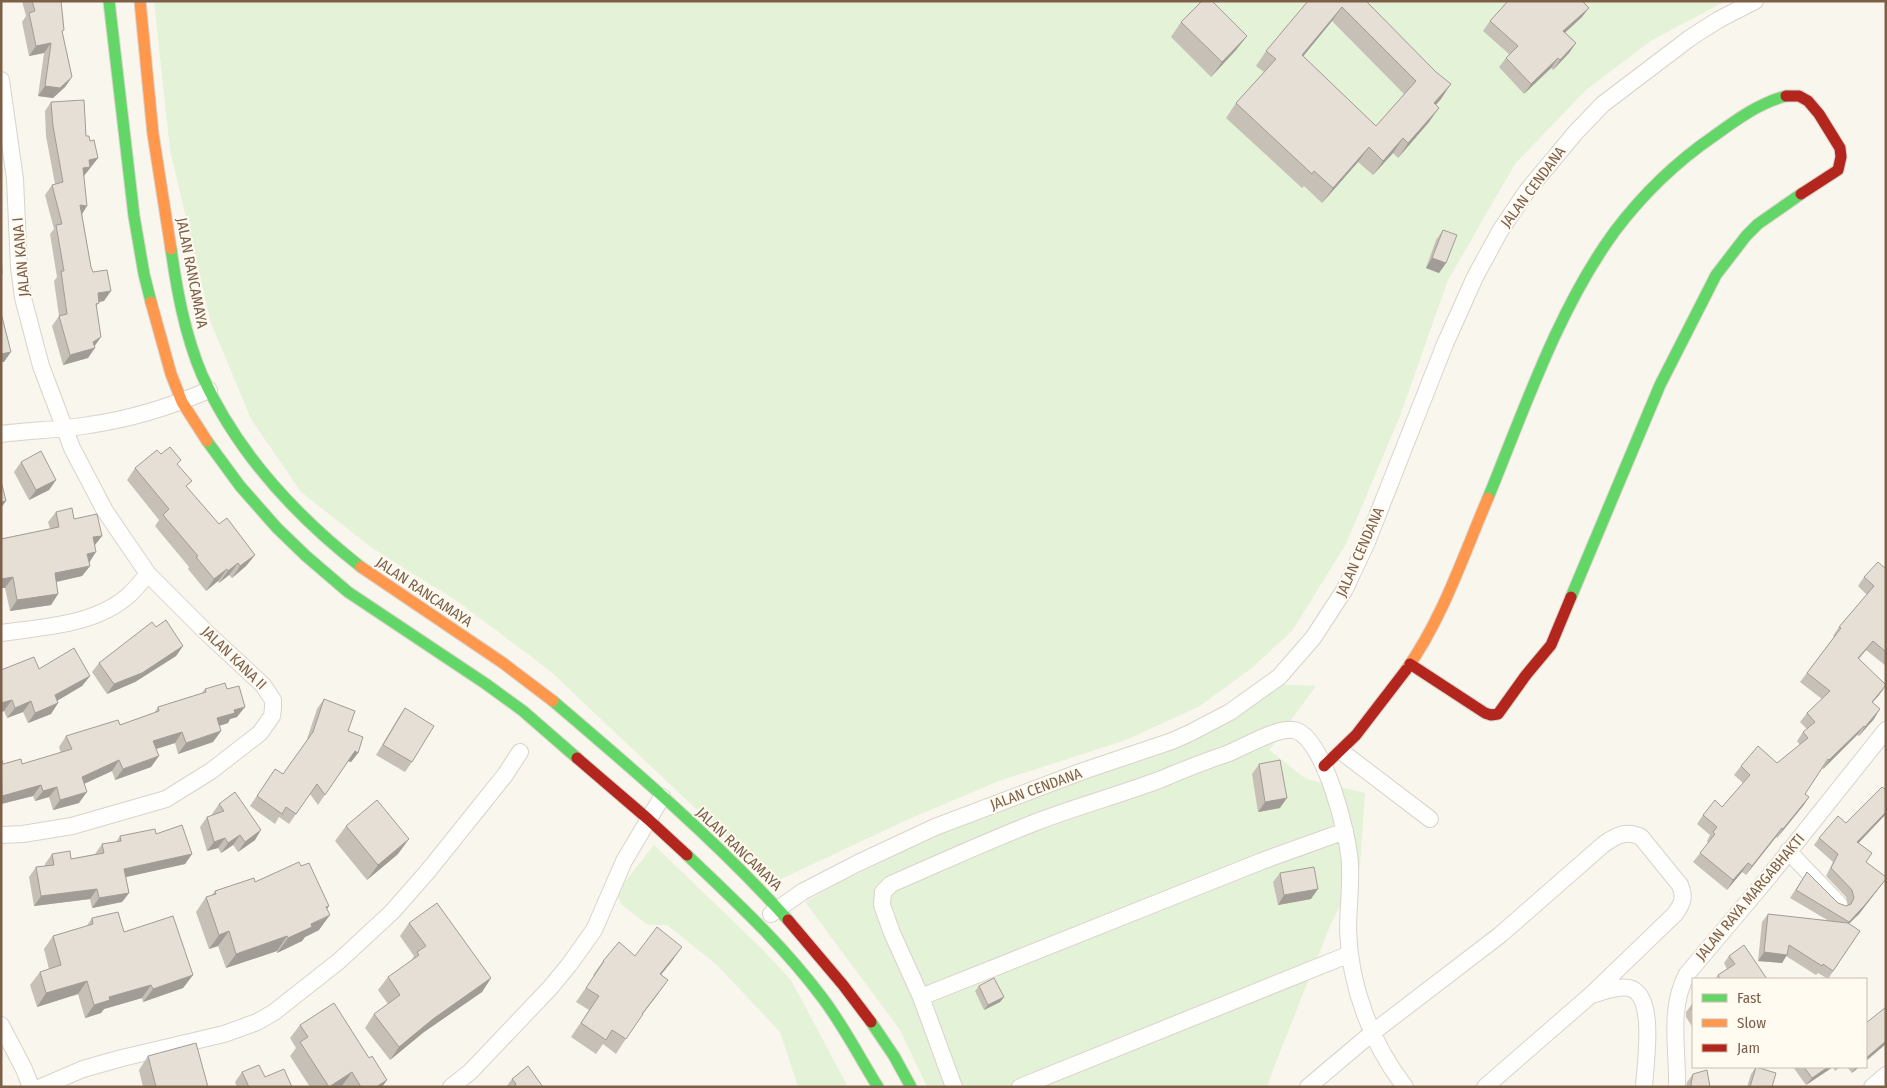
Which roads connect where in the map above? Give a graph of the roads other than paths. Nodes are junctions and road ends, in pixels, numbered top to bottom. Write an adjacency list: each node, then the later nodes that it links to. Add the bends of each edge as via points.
1 (109, 1): 6 (street)
2 (140, 1): 5 (street, JALAN RANCAMAYA)
3 (1755, 1): 25 (street, JALAN CENDANA, via 1690,38 1603,104 1527,191 1488,250 1463,302 1345,589 1313,638 1279,677 1230,712 1190,733 944,824 858,863 802,892)
4 (1, 80): 9 (street, JALAN KANA I, via 15,179 23,298 35,347)
5 (157, 211): 6 (street); 7 (street, JALAN RANCAMAYA, via 192,347)
6 (134, 216): 8 (street, via 144,274 171,374)
7 (209, 390): 8 (street); 18 (street, JALAN RANCAMAYA, via 265,473 332,544 385,585 523,677)
8 (182, 402): 9 (street, via 138,416); 19 (street, via 240,486 295,547 348,592 523,711)
9 (64, 428): 10 (street); 11 (street, JALAN KANA II, via 94,493)
10 (1, 434)
11 (148, 574): 12 (street, via 130,595 98,613 64,624); 22 (street, JALAN KANA II, via 269,692 273,700 272,716 260,733 226,761 166,799 72,826)
12 (1, 632)
13 (1410, 664): 13 (street, via 1428,636 1455,580 1568,309 1605,245 1657,184 1718,133 1782,96 1792,94 1808,100 1839,143 1842,153 1838,170 1758,224 1716,275 1660,385 1546,654 1526,675 1502,710 1491,715); 16 (street)
14 (1886, 730): 23 (street, JALAN RAYA MARGABHAKTI)
15 (520, 752): 35 (street, via 481,805 392,912 273,1013 224,1034 114,1060)
16 (1342, 752): 17 (street); 20 (street)
17 (1324, 766): 21 (street); 29 (street, via 1307,737 1297,731 1284,730 1158,780 1037,821 891,884 883,892 882,905)
18 (662, 796): 19 (street); 25 (street, JALAN RANCAMAYA)
19 (648, 819): 26 (street); 36 (street, via 624,861 594,930 569,965 470,1072)
20 (1430, 819)
21 (1345, 831): 27 (street, via 1350,864); 29 (street)
22 (1, 835)
23 (1788, 851): 24 (street); 44 (street, JALAN RAYA MARGABHAKTI, via 1697,961 1680,987 1675,1016)
24 (1839, 904)
25 (779, 908): 26 (street, JALAN CENDANA); 38 (street, JALAN RANCAMAYA, via 864,1011)
26 (759, 923): 37 (street, via 823,998)
27 (1350, 954): 31 (street); 40 (street)
28 (1592, 994): 31 (street, via 1675,914 1683,900 1680,885 1641,837 1633,834 1624,833 1604,844 1500,935); 33 (street, via 1628,988 1643,999 1647,1013); 43 (street)
29 (921, 997): 39 (street)
30 (1, 1025): 34 (street)
31 (1372, 1033): 41 (street); 42 (street)
32 (1886, 1075): 45 (street)
33 (1643, 1086)
34 (31, 1087)
35 (41, 1087)
36 (451, 1087)
37 (878, 1087)
38 (911, 1087)
39 (954, 1087)
40 (1020, 1087)
41 (1308, 1087)
42 (1405, 1087)
43 (1485, 1087)
44 (1677, 1087)
45 (1872, 1087)

